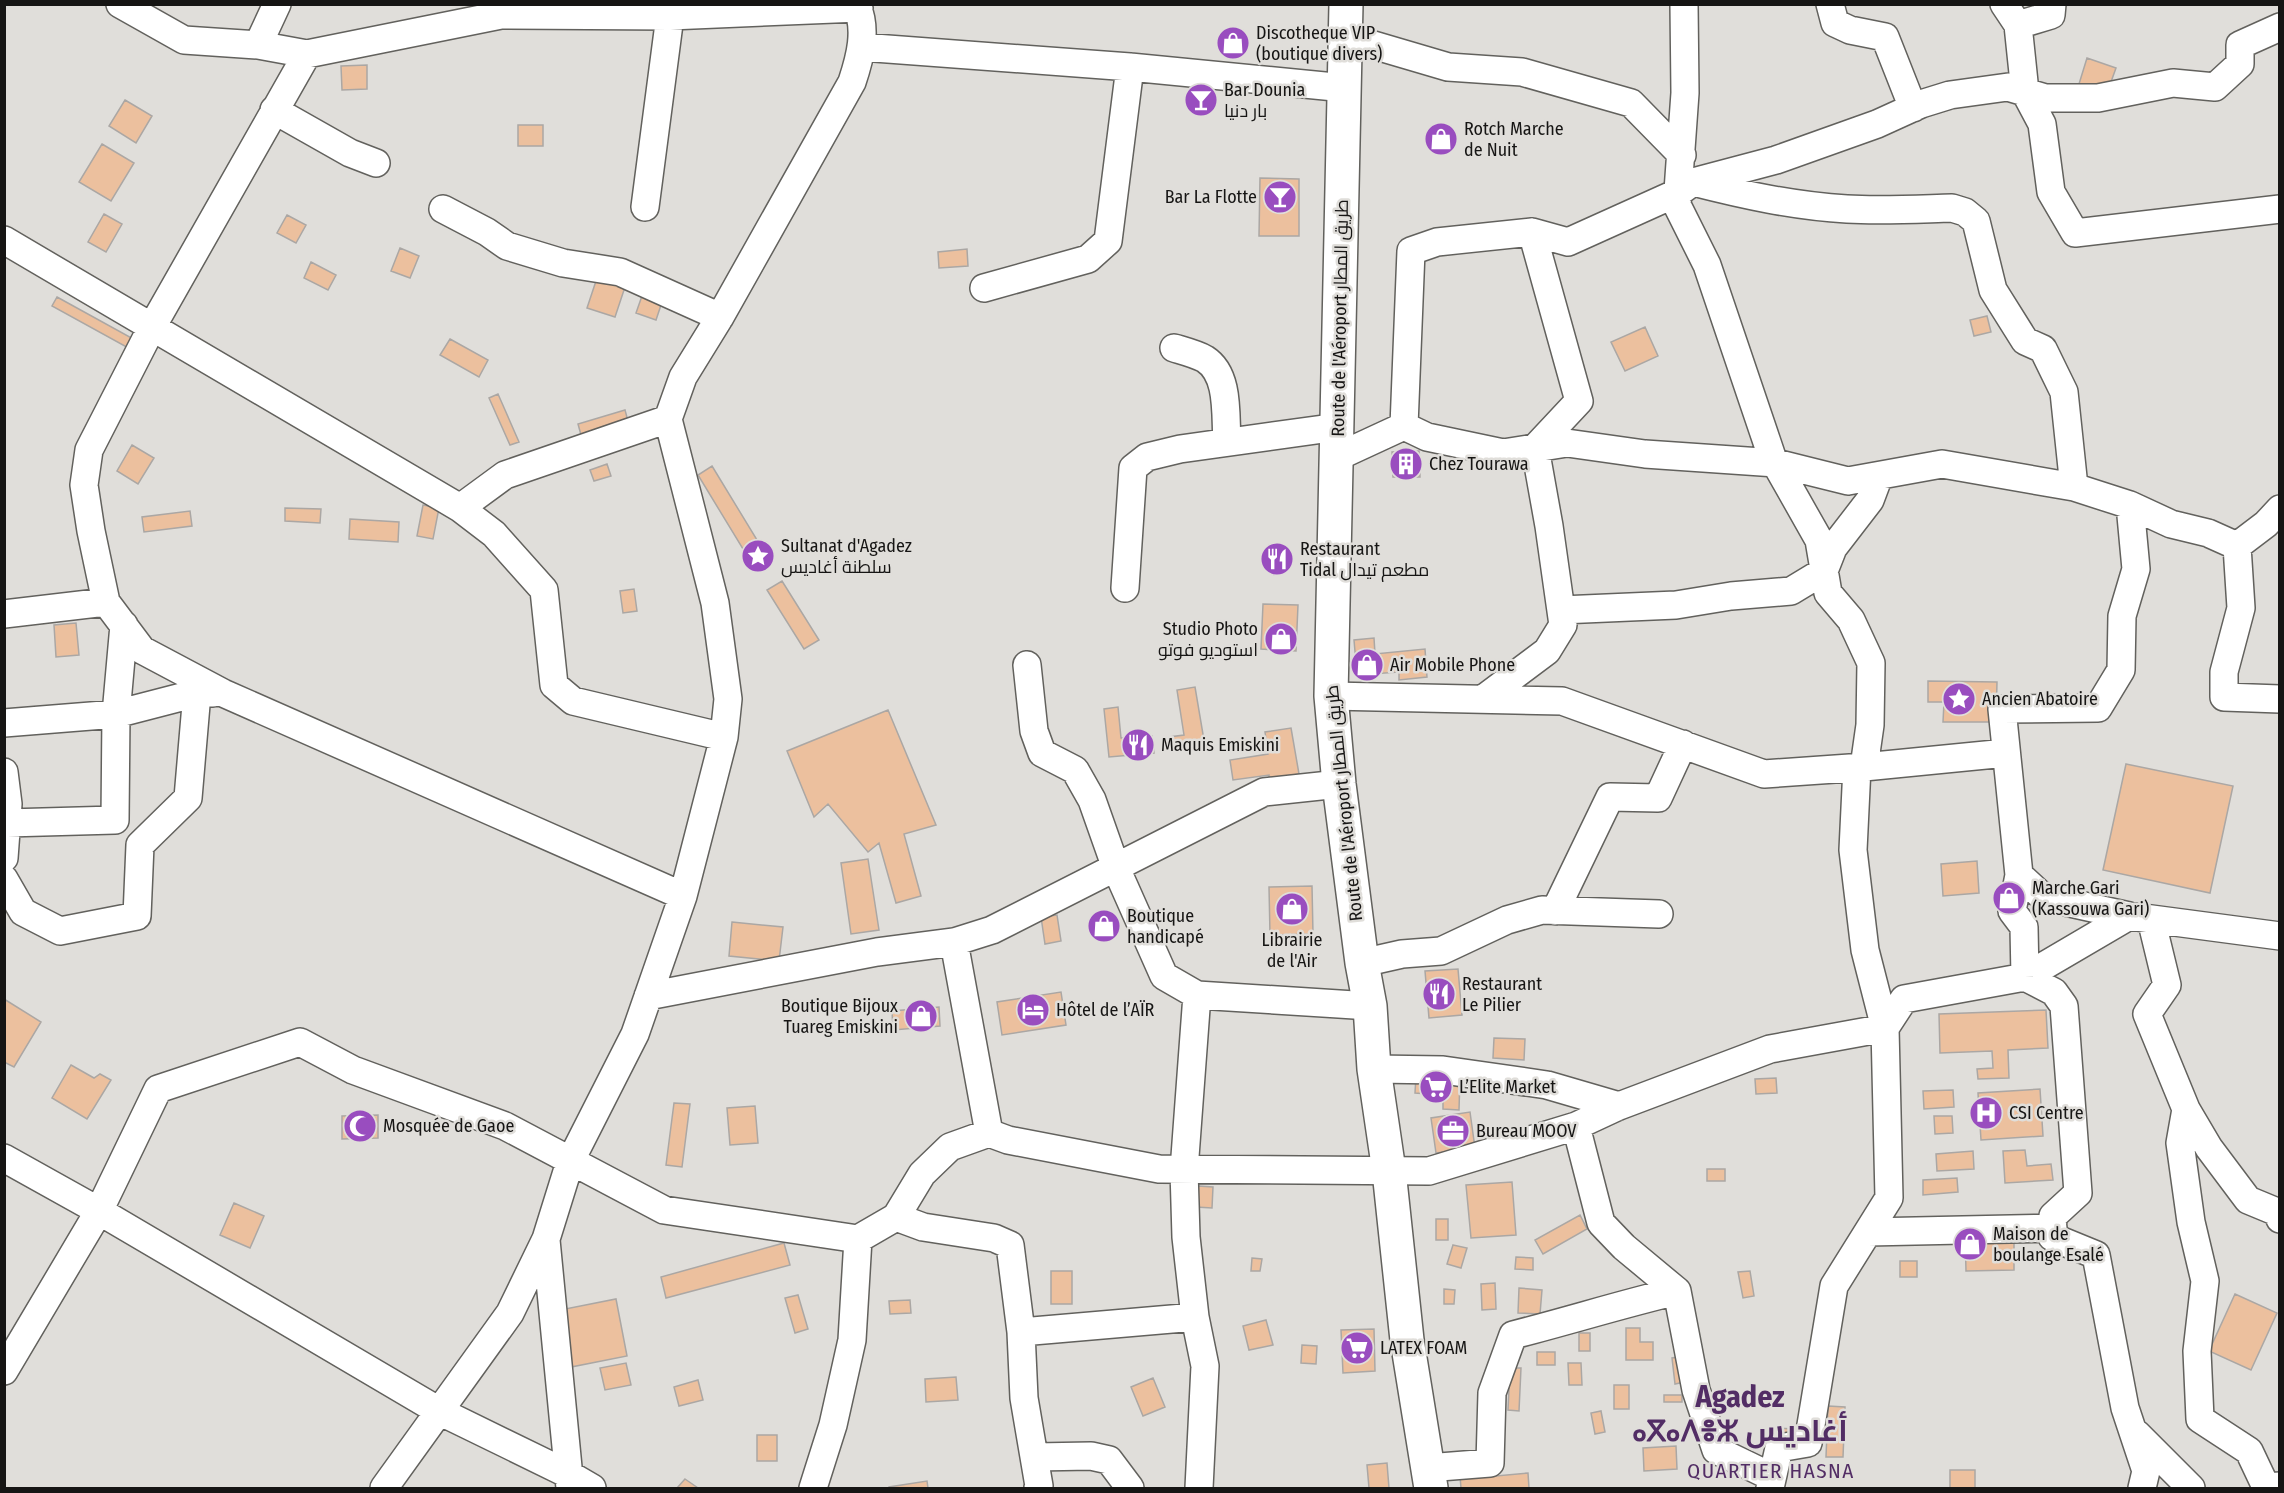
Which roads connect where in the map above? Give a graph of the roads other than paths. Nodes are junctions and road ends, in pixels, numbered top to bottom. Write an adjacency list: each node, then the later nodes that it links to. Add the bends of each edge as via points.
1 (120, 4): 13 (street, via 184,40)
2 (277, 4): 13 (street)
3 (1346, 4): 12 (main road, Route de l'Aéroport طريق المطار)
4 (1684, 4): 21 (street)
5 (1830, 4): 19 (street, via 1835,23 1885,37)
6 (2052, 4): 9 (street, via 2051,15)
7 (858, 6): 10 (street); 14 (street)
8 (501, 10): 10 (street); 15 (street)
9 (2011, 15): 18 (street)
10 (670, 16): 24 (street)
11 (2280, 27): 18 (street, via 2240,45 2240,64 2215,87 2173,83 2098,98 2045,98)
12 (1346, 37): 17 (main road, Route de l'Aéroport طريق المطار); 21 (street, via 1448,67 1522,72 1631,103)
13 (258, 45): 15 (street)
14 (861, 46): 16 (street); 30 (street, via 852,82)
15 (307, 54): 20 (street)
16 (1130, 67): 17 (street); 29 (street, via 1108,241 1088,259)
17 (1345, 88): 36 (main road, Route de l'Aéroport طريق المطار)
18 (2025, 92): 19 (street, via 2008,87 1950,95); 26 (street, via 2042,124 2051,192 2075,233)
19 (1913, 108): 23 (street, via 1776,160)
20 (274, 110): 22 (street, via 350,153); 31 (street)
21 (1682, 155): 23 (street)
22 (376, 163)
23 (1686, 187): 27 (street, via 1568,242); 38 (street, via 1677,205 1707,265); 40 (street, via 1801,205 1849,209 1952,208 1965,212 1976,221 1993,291 2025,340 2043,349 2064,392)
24 (645, 207)
25 (443, 209): 30 (street, via 507,246 563,263 620,272)
26 (2280, 209)
27 (1532, 232): 34 (street, via 1437,242 1411,251); 37 (street, via 1579,401)
28 (4, 240): 31 (street)
29 (984, 288)
30 (720, 317): 33 (street, via 683,377)
31 (152, 327): 42 (street); 47 (street, via 89,450 84,485)
32 (1174, 348): 35 (street, via 1199,356 1216,368 1223,383)
33 (668, 419): 42 (street, via 506,474); 58 (street, via 715,603 729,699)
34 (1404, 426): 36 (street); 37 (street, via 1427,438 1503,453)
35 (1227, 442): 36 (street); 46 (street, via 1147,457 1133,468)
36 (1337, 442): 53 (main road, Route de l'Aéroport طريق المطار)
37 (1535, 448): 38 (street, via 1567,443 1645,454); 48 (street)
38 (1776, 464): 39 (street, via 1848,481); 45 (street, via 1819,540)
39 (1879, 476): 40 (street, via 1942,464); 45 (street, via 1870,500 1833,548)
40 (2074, 488): 41 (street)
41 (2130, 505): 44 (street, via 2171,524 2208,532); 60 (street, via 2136,569 2122,616 2121,670 2098,708 2002,709)
42 (460, 508): 58 (street, via 494,534 544,590 554,685 573,701)
43 (2280, 508): 44 (street)
44 (2237, 546): 55 (street, via 2241,608 2224,672 2224,697)
45 (1824, 571): 48 (street, via 1791,591 1676,605); 61 (street, via 1828,593 1851,620 1871,663 1870,725)
46 (1125, 588)
47 (106, 602): 49 (street); 50 (street)
48 (1561, 610): 54 (street, via 1563,625 1547,651)
49 (4, 614)
50 (124, 625): 52 (street, via 142,650); 56 (street)
51 (1027, 665): 68 (street, via 1034,731 1042,753 1075,770 1092,800)
52 (210, 693): 56 (street); 66 (street, via 188,798); 71 (street)
53 (1331, 696): 54 (street); 63 (main road, Route de l'Aéroport طريق المطار)
54 (1484, 699): 59 (street, via 1562,700)
55 (2280, 699)
56 (116, 714): 57 (street); 64 (street)
57 (4, 723)
58 (724, 737): 71 (street)
59 (1683, 744): 61 (street, via 1764,774); 72 (street, via 1658,798 1610,798)
60 (2006, 753): 61 (street); 69 (street)
61 (1860, 767): 82 (street, via 1853,850 1865,950)
62 (4, 772): 65 (street)
63 (1339, 784): 68 (street, via 1264,792); 77 (main road, Route de l'Aéroport طريق المطار)
64 (115, 820): 65 (street); 66 (street)
65 (7, 824): 67 (street)
66 (140, 845): 70 (street, via 137,916 60,931 23,912)
67 (4, 858)
68 (1116, 868): 76 (street, via 992,930); 79 (street, via 1164,976)
69 (2019, 875): 74 (street, via 2043,897); 78 (street, via 2012,911 2024,927)
70 (4, 879)
71 (683, 896): 80 (street)
72 (1555, 910): 73 (street); 77 (street, via 1507,920 1441,951)
73 (1659, 914)
74 (2140, 918): 75 (street); 78 (street); 85 (street, via 2167,985 2147,1014)
75 (2280, 936)
76 (954, 942): 80 (street, via 877,952); 87 (street)
77 (1362, 963): 81 (main road, Route de l'Aéroport طريق المطار)
78 (2025, 976): 82 (street, via 1904,999); 95 (street, via 2054,992 2064,1006 2078,1193 2053,1216)
79 (1197, 995): 81 (street); 90 (street)
80 (648, 996): 89 (street, via 635,1034)
81 (1370, 1006): 83 (main road, Route de l'Aéroport طريق المطار)
82 (1885, 1028): 84 (street, via 1770,1049); 96 (street, via 1889,1198)
83 (1374, 1069): 84 (street, via 1443,1070 1547,1085); 91 (main road, Route de l'Aéroport طريق المطار)
84 (1619, 1106): 86 (street)
85 (2186, 1109): 94 (street, via 2248,1200 2277,1212); 109 (street, via 2180,1143 2205,1281 2197,1351 2200,1419 2249,1451 2266,1487)
86 (1576, 1126): 91 (street, via 1429,1171); 99 (street, via 1601,1223)
87 (989, 1133): 90 (street, via 1159,1169); 93 (street, via 950,1147 922,1174)
88 (4, 1158): 92 (street)
89 (570, 1162): 92 (street, via 505,1126 353,1070 300,1042 158,1089); 97 (street); 98 (street, via 664,1210)
90 (1184, 1170): 91 (street); 100 (street, via 1185,1237)
91 (1389, 1171): 106 (main road, Route de l'Aéroport طريق المطار, via 1407,1340)
92 (99, 1211): 102 (street); 103 (street)
93 (896, 1217): 98 (street); 101 (street, via 923,1227 994,1238 1010,1245)
94 (2280, 1219)
95 (2053, 1228): 96 (street); 104 (street, via 2052,1237 2096,1255)
96 (1868, 1232): 108 (street, via 1834,1286 1808,1443 1779,1448)
97 (546, 1239): 103 (street, via 510,1313); 107 (street)
98 (858, 1239): 112 (street, via 852,1340 833,1425)
99 (1677, 1291): 106 (street, via 1513,1335 1492,1393 1490,1462); 108 (street, via 1696,1390 1716,1450)
100 (1195, 1317): 101 (street); 115 (street, via 1205,1366)
101 (1021, 1332): 105 (street, via 1024,1398)
102 (4, 1371)
103 (439, 1411): 107 (street); 110 (street)
104 (2132, 1429): 116 (street, via 2146,1471); 117 (street)
105 (1035, 1457): 113 (street); 114 (street, via 1091,1456 1109,1460)
106 (1429, 1478)
107 (569, 1481): 111 (street)
108 (1771, 1483)
109 (2280, 1486)
110 (384, 1488)
111 (592, 1488)
112 (813, 1488)
113 (1038, 1488)
114 (1130, 1488)
115 (1199, 1488)
116 (2142, 1488)
117 (2191, 1488)

